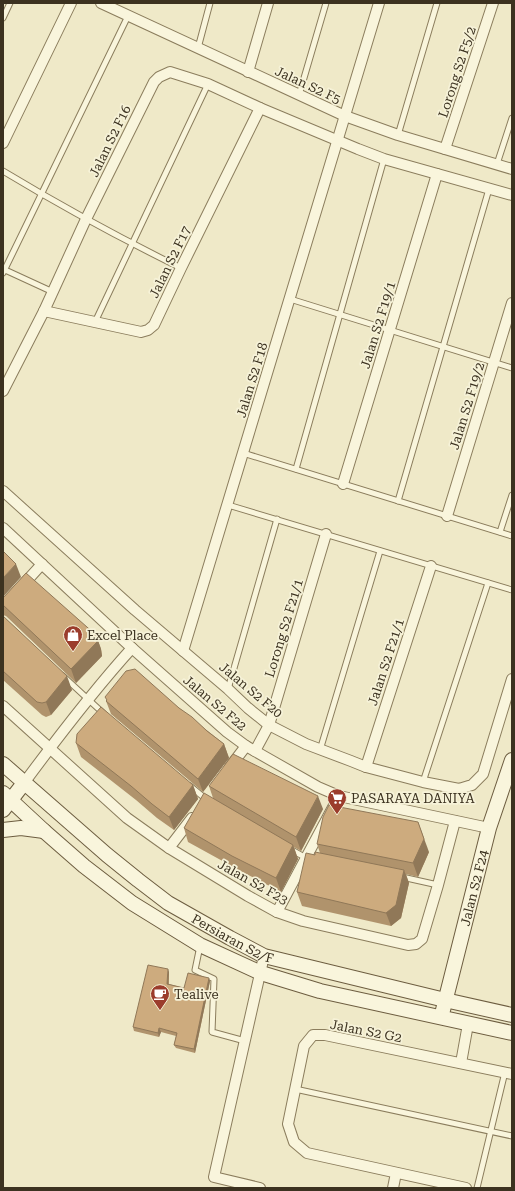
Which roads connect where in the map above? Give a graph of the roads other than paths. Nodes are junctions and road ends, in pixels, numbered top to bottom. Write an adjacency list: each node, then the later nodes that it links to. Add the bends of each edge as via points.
1 (10, 3): 11 (lane)
2 (71, 3): 21 (street)
3 (101, 3): 10 (street, Jalan S2 F5)
4 (210, 3): 12 (lane)
5 (268, 3): 13 (street)
6 (326, 3): 15 (lane)
7 (379, 3): 17 (street, Jalan S2 F18)
8 (437, 3): 19 (lane)
9 (493, 3): 22 (street, Lorong S2 F5/2)
10 (128, 16): 12 (street, Jalan S2 F5); 29 (lane)
11 (3, 18)
12 (198, 48): 13 (street, Jalan S2 F5)
13 (248, 72): 15 (street, Jalan S2 F5)
14 (208, 84): 16 (street, Jalan S2 F16); 31 (street, Jalan S2 F16, via 170,72 154,82); 32 (lane)
15 (299, 95): 17 (street, Jalan S2 F5)
16 (260, 108): 20 (street, Jalan S2 F16); 33 (street, Jalan S2 F17)
17 (345, 116): 19 (street, Jalan S2 F5); 20 (street, Jalan S2 F18)
18 (512, 118): 24 (lane)
19 (398, 135): 22 (street, Jalan S2 F5)
20 (338, 140): 23 (street, Jalan S2 F16); 36 (street, Jalan S2 F18)
21 (3, 143)
22 (445, 149): 24 (street, Jalan S2 F5)
23 (384, 159): 27 (street, Jalan S2 F16); 39 (lane)
24 (497, 164): 25 (street, Jalan S2 F5)
25 (512, 169)
26 (3, 171): 29 (lane)
27 (437, 174): 28 (street, Jalan S2 F16); 41 (street, Jalan S2 F19/1)
28 (489, 188): 30 (street, Jalan S2 F16); 42 (lane)
29 (41, 194): 31 (lane); 34 (lane)
30 (512, 195)
31 (86, 219): 32 (lane); 35 (street, Jalan S2 F16)
32 (132, 244): 33 (lane); 40 (lane)
33 (181, 268): 40 (street, Jalan S2 F17, via 154,325 148,330 141,332)
34 (4, 271): 35 (lane)
35 (53, 292): 38 (street, Jalan S2 F16)
36 (290, 299): 39 (lane); 46 (street, Jalan S2 F18)
37 (512, 303): 43 (street, Jalan S2 F19/2)
38 (44, 311): 40 (street, Jalan S2 F17); 45 (street, Jalan S2 F16)
39 (340, 314): 41 (lane); 47 (lane)
40 (94, 322)
41 (390, 330): 42 (lane); 48 (street, Jalan S2 F19/1)
42 (443, 346): 43 (lane); 51 (lane)
43 (494, 362): 44 (lane); 53 (street, Jalan S2 F19/2)
44 (512, 368)
45 (3, 391)
46 (243, 453): 47 (lane); 52 (street, Jalan S2 F18)
47 (296, 469): 48 (lane)
48 (343, 484): 51 (lane)
49 (3, 492): 66 (street, Jalan S2 F20)
50 (512, 495): 56 (lane)
51 (398, 501): 53 (lane)
52 (228, 505): 54 (lane); 66 (street, Jalan S2 F18)
53 (447, 516): 56 (lane)
54 (277, 519): 57 (lane); 69 (lane)
55 (3, 528): 60 (street, Jalan S2 F22)
56 (500, 532): 58 (lane)
57 (326, 534): 59 (lane); 73 (street, Lorong S2 F21/1)
58 (512, 536)
59 (380, 551): 61 (lane); 76 (lane)
60 (42, 564): 64 (street); 65 (street, Jalan S2 F22)
61 (431, 566): 62 (lane); 79 (street, Jalan S2 F21/1)
62 (488, 583): 63 (lane); 81 (lane)
63 (512, 590)
64 (3, 607)
65 (132, 648): 70 (street); 75 (street, Jalan S2 F22, via 227,732)
66 (183, 651): 69 (street, Jalan S2 F20)
67 (60, 673): 70 (lane)
68 (512, 679): 81 (street, Jalan S2 F20, via 483,774 472,785 459,788)
69 (228, 689): 73 (street, Jalan S2 F20)
70 (88, 700): 72 (lane); 74 (street)
71 (3, 706): 74 (street, Jalan S2 F23)
72 (106, 715)
73 (269, 725): 75 (street, Lorong S2 F21/1); 76 (street, Jalan S2 F20)
74 (50, 748): 82 (street); 92 (street, Jalan S2 F23, via 127,818)
75 (250, 749): 80 (street, Lorong S2 F21/1); 84 (street, Jalan S2 F22)
76 (320, 750): 79 (street, Jalan S2 F20)
77 (512, 760): 88 (main road, Jalan S2 F24)
78 (3, 764): 82 (main road, Persiaran S2/F)
79 (366, 767): 81 (street, Jalan S2 F20)
80 (224, 776)
81 (423, 782)
82 (24, 783): 85 (main road); 98 (main road, Persiaran S2/F, via 107,855 168,903)
83 (188, 785): 86 (lane)
84 (338, 796): 87 (street, Jalan S2 F22); 93 (street)
85 (6, 801): 90 (main road, Persiaran S2/F)
86 (205, 803): 92 (street)
87 (455, 821): 88 (street, Jalan S2 F22); 95 (street, Jalan S2 F23)
88 (489, 828): 100 (main road, Jalan S2 F24)
89 (3, 830): 90 (main road, via 21,828)
90 (44, 831): 97 (main road, Persiaran S2/F, via 132,903)
91 (285, 846): 93 (lane)
92 (169, 848): 96 (street, Jalan S2 F23)
93 (309, 859): 96 (street)
94 (399, 877): 95 (lane)
95 (438, 885): 96 (street, Jalan S2 F23, via 422,939 416,944 408,945 303,921)
96 (277, 912)
97 (200, 945): 99 (main road, Persiaran S2/F); 105 (lane, via 194,970 214,980 212,1032)
98 (264, 956): 99 (street); 100 (main road, Persiaran S2/F)
99 (260, 973): 102 (main road, Persiaran S2/F, via 320,991); 105 (street)
100 (445, 1000): 101 (main road, Persiaran S2/F); 102 (main road, Jalan S2 F24)
101 (512, 1015)
102 (440, 1018): 103 (main road, Persiaran S2/F)
103 (468, 1024): 104 (main road, Persiaran S2/F); 106 (street)
104 (512, 1033)
105 (245, 1041): 112 (street, via 214,1177)
106 (461, 1063): 107 (street, Jalan S2 G2); 108 (street, Jalan S2 G2, via 325,1035 313,1035 304,1046)
107 (509, 1073): 109 (lane)
108 (295, 1089): 109 (lane); 111 (street, Jalan S2 G2, via 288,1124 294,1142 307,1153)
109 (491, 1131): 110 (lane); 115 (lane)
110 (512, 1136)
111 (396, 1173): 113 (street); 114 (street, Jalan S2 G2)
112 (260, 1188)
113 (393, 1188)
114 (466, 1188)
115 (477, 1188)

